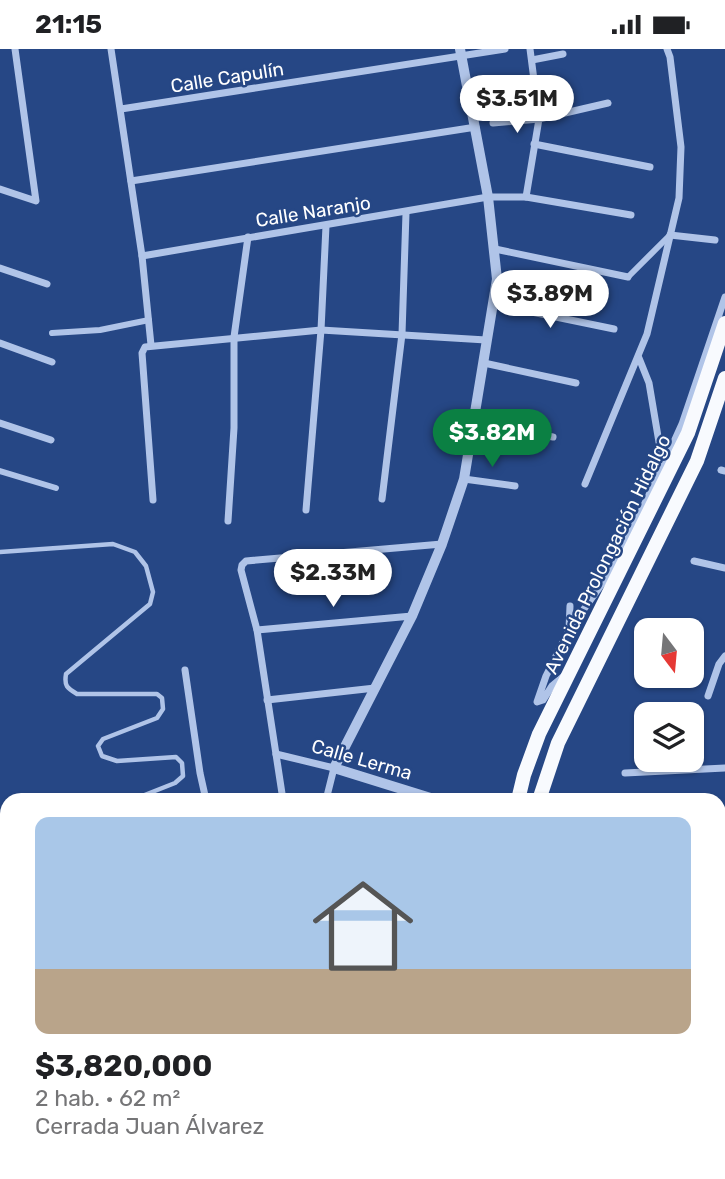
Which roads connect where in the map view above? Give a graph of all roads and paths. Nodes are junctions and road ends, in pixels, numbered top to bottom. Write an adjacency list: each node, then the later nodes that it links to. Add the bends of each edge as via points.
1 (15, 49): 17 (street, via 36,201)
2 (111, 49): 10 (street)
3 (505, 49): 6 (street, Calle Capulín)
4 (530, 49): 8 (street)
5 (667, 49): 23 (street, via 681,147 679,198)
6 (460, 53): 10 (street, Calle Capulín); 13 (street)
7 (564, 54): 8 (street)
8 (532, 60): 11 (street)
9 (608, 103): 11 (street)
10 (121, 109): 16 (street)
11 (539, 119): 12 (street); 14 (street)
12 (493, 123)
13 (476, 127): 16 (street); 18 (street)
14 (534, 144): 15 (street); 19 (street)
15 (650, 167)
16 (131, 181): 27 (street)
17 (0, 189)
18 (488, 197): 19 (street, Calle Naranjo); 20 (street, Calle Naranjo); 26 (street)
19 (526, 197): 21 (street, Calle Naranjo)
20 (406, 213): 22 (street, Calle Naranjo); 38 (street)
21 (631, 215)
22 (326, 226): 24 (street, Calle Naranjo); 36 (street)
23 (670, 235): 25 (street); 29 (street); 43 (street)
24 (248, 237): 27 (street, Calle Naranjo); 39 (street)
25 (715, 240)
26 (495, 249): 29 (street); 32 (street)
27 (142, 256): 33 (street)
28 (0, 268): 30 (street)
29 (628, 277)
30 (47, 284)
31 (725, 297): 52 (street, via 682,425)
32 (493, 304): 35 (street); 40 (street)
33 (149, 320): 37 (street); 42 (street)
34 (725, 323): 72 (highway, Avenida Prolongación Hidalgo, via 688,433)
35 (614, 329)
36 (321, 330): 38 (street); 39 (street); 60 (street)
37 (52, 333)
38 (402, 334): 40 (street); 58 (street)
39 (234, 337): 42 (street); 61 (street)
40 (486, 340): 45 (street)
41 (0, 343): 44 (street)
42 (148, 346): 59 (street, via 142,353)
43 (639, 358): 52 (street, via 649,383); 55 (street)
44 (52, 362)
45 (484, 363): 47 (street); 48 (street)
46 (725, 378): 81 (highway, Avenida Prolongación Hidalgo, via 697,461 558,743)
47 (576, 383)
48 (473, 422): 50 (street); 54 (street)
49 (0, 423): 51 (street)
50 (553, 437)
51 (51, 440)
52 (663, 466): 69 (street, via 614,567)
53 (0, 471): 57 (street)
54 (464, 479): 56 (street); 62 (street)
55 (584, 484)
56 (515, 486)
57 (56, 488)
58 (382, 499)
59 (153, 500)
60 (306, 510)
61 (228, 521)
62 (442, 544): 67 (street); 68 (street, via 246,561 242,565)
63 (0, 552): 82 (lane, via 113,544 135,552 146,566 153,592 150,604 66,674 64,683 77,694 157,694 162,698 163,709 157,718 103,739 98,746 102,756 117,761 176,757 182,762 183,776)
64 (694, 561): 65 (street)
65 (725, 568)
66 (570, 606): 69 (street)
67 (412, 616): 68 (street); 73 (street)
68 (257, 630): 75 (street)
69 (569, 630): 72 (street, via 537,702)
70 (725, 656): 74 (street)
71 (185, 670): 83 (street)
72 (571, 671): 80 (highway, Avenida Prolongación Hidalgo)
73 (375, 688): 75 (street); 77 (street)
74 (708, 696)
75 (267, 700): 76 (street)
76 (276, 754): 77 (street, Calle Lerma); 84 (street)
77 (334, 768): 85 (street); 86 (street, Calle Lerma)
78 (725, 768): 79 (street)
79 (625, 773)
80 (524, 775): 81 (highway); 87 (highway, Avenida Prolongación Hidalgo)
81 (545, 780): 88 (highway, Avenida Prolongación Hidalgo)
82 (150, 793)
83 (204, 793)
84 (282, 793)
85 (328, 793)
86 (415, 793)
87 (520, 793)
88 (541, 793)

